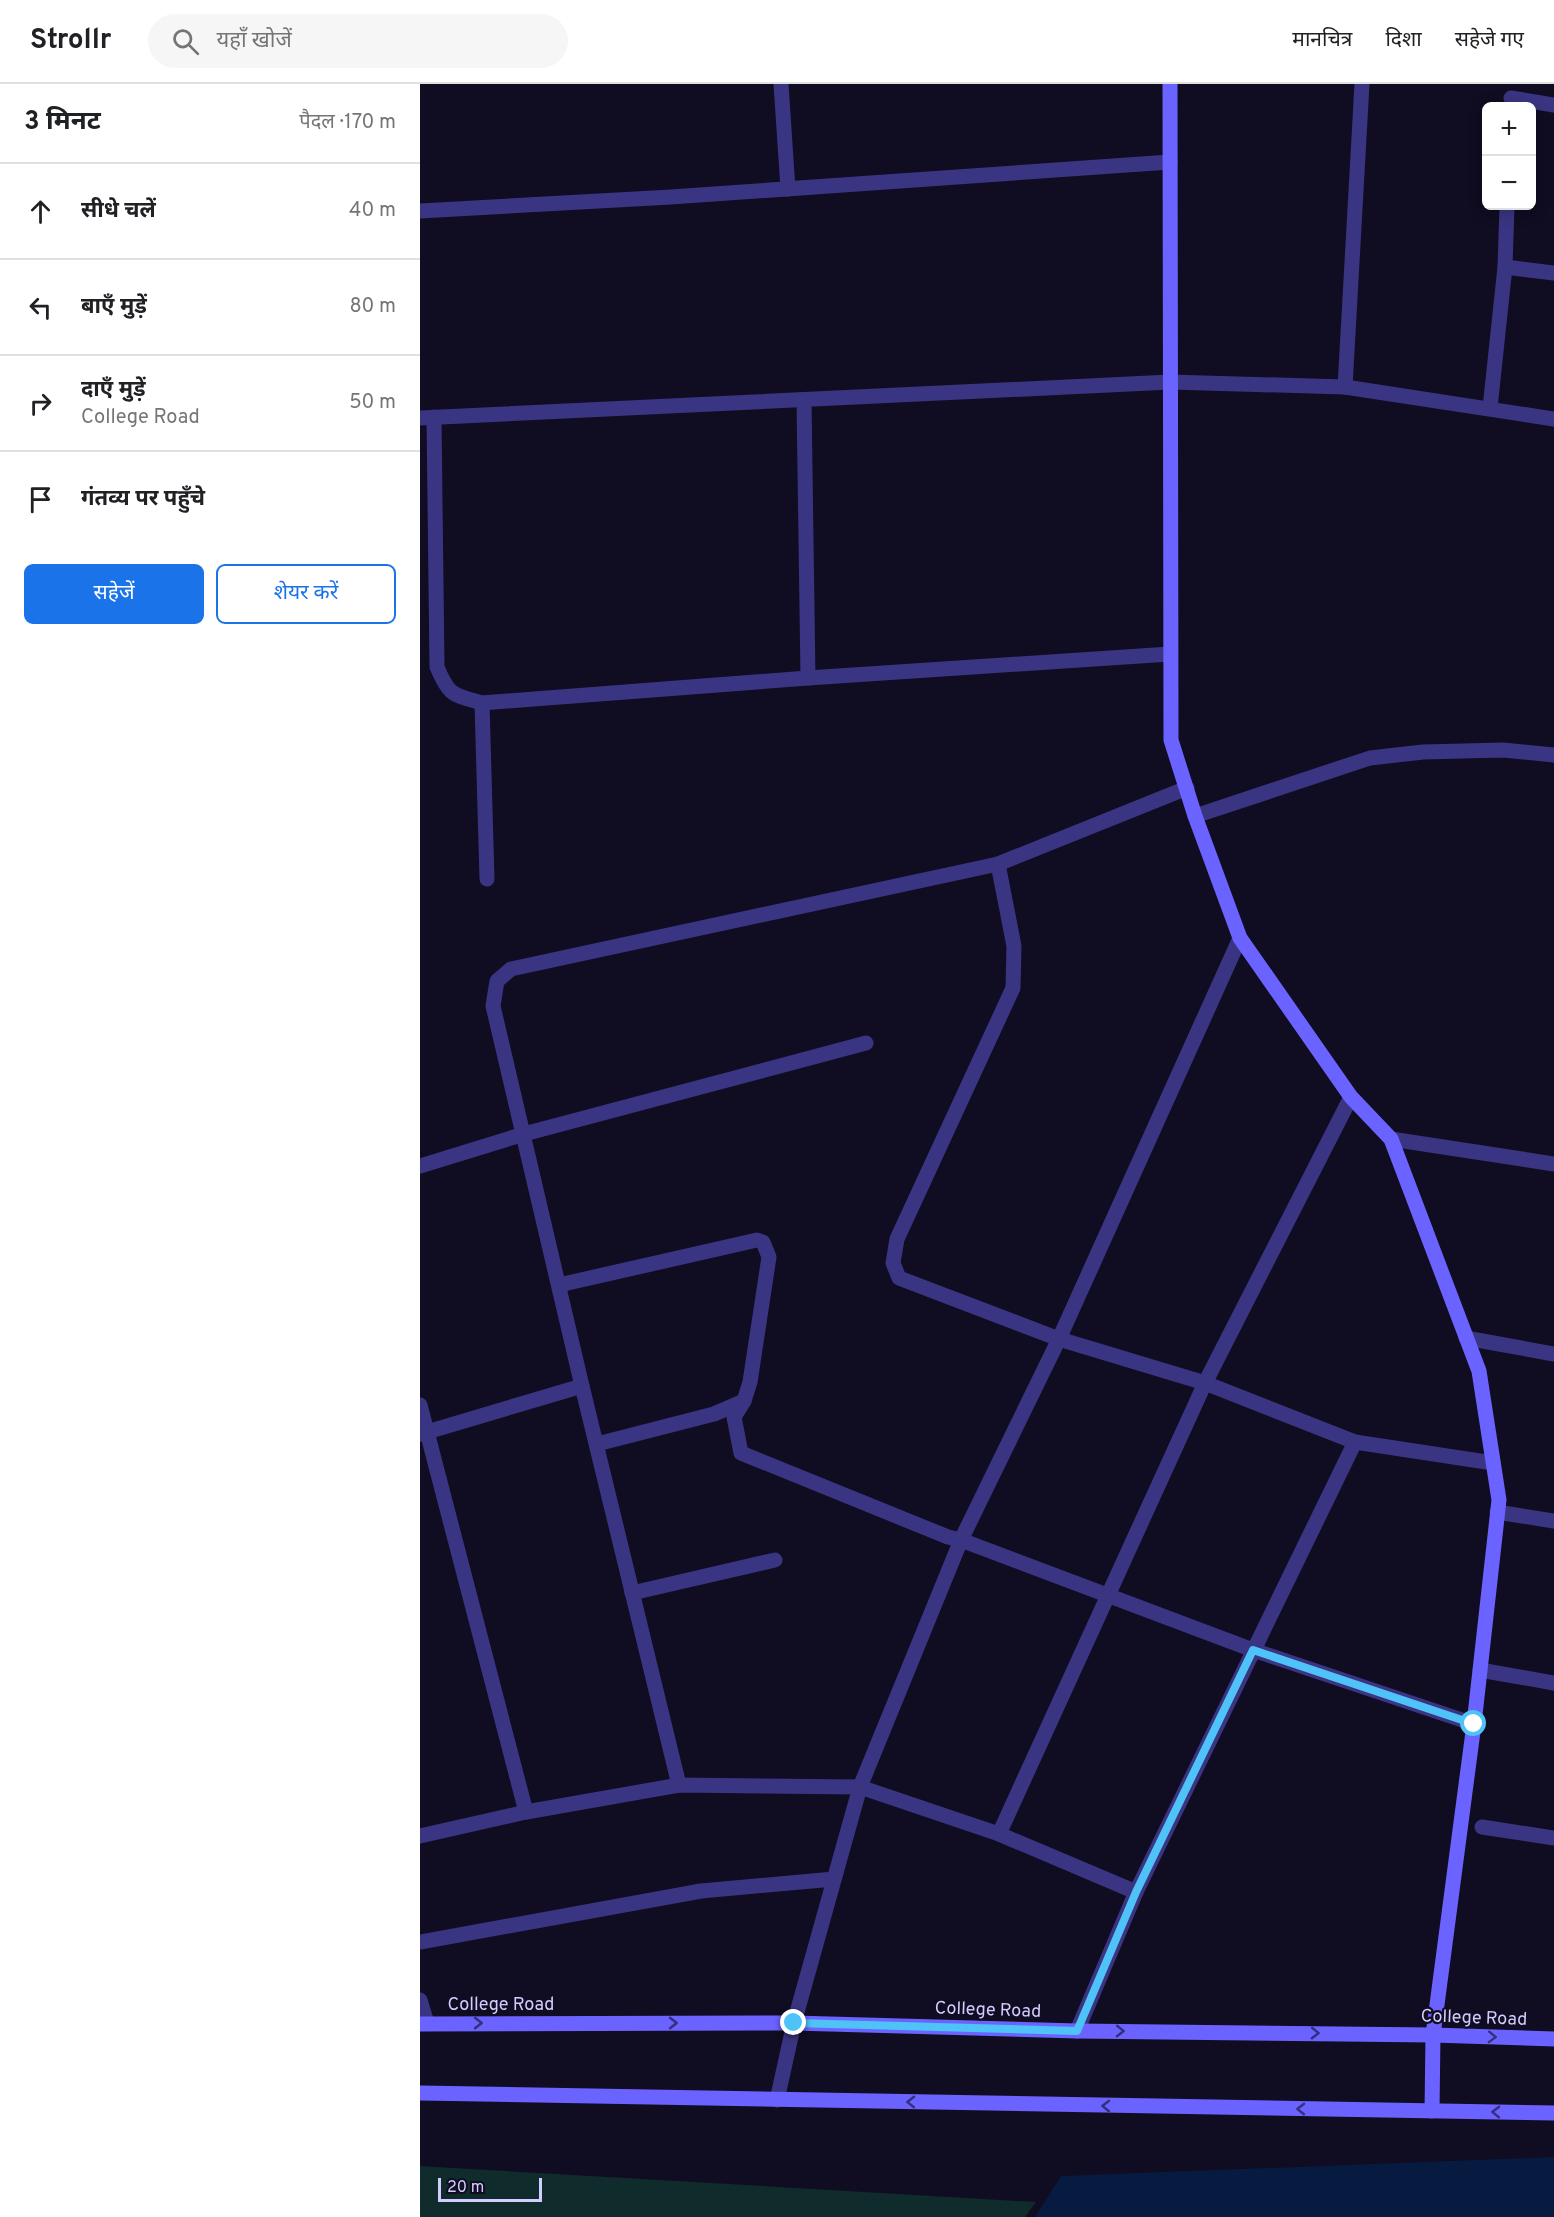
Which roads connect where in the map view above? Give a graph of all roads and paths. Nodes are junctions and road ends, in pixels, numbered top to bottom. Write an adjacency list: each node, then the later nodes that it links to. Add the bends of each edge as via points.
1 (781, 84): 7 (street)
2 (1170, 84): 6 (main road)
3 (1362, 84): 13 (street)
4 (1511, 96): 5 (street)
5 (1554, 105)
6 (1170, 162): 7 (street); 12 (main road)
7 (788, 189): 9 (street)
8 (1507, 210): 10 (street)
9 (420, 211)
10 (1505, 267): 11 (street); 15 (street)
11 (1554, 273)
12 (1170, 382): 13 (street); 14 (street); 18 (main road)
13 (1345, 387): 15 (street)
14 (804, 400): 16 (street); 19 (street)
15 (1490, 408): 17 (street)
16 (427, 418): 20 (street, via 436,667 445,688)
17 (1554, 419)
18 (1170, 654): 19 (street); 22 (main road, via 1171,740)
19 (807, 678): 20 (street)
20 (482, 704): 25 (street)
21 (1554, 755): 23 (street, via 1503,750 1370,758)
22 (1187, 788): 23 (main road); 24 (street)
23 (1195, 816): 26 (main road)
24 (998, 864): 29 (street, via 511,969 497,981 493,1006); 35 (street, via 1014,946 1013,988 897,1239 893,1263 899,1278)
25 (487, 879)
26 (1240, 938): 28 (main road); 35 (street)
27 (866, 1043): 29 (street)
28 (1351, 1097): 30 (main road); 37 (street)
29 (524, 1134): 32 (street); 33 (street)
30 (1391, 1139): 31 (street); 34 (main road)
31 (1554, 1164)
32 (420, 1166)
33 (559, 1285): 38 (street); 39 (street, via 763,1242 769,1257)
34 (1466, 1338): 36 (street); 44 (main road, via 1479,1371)
35 (1059, 1339): 37 (street); 47 (street)
36 (1554, 1354)
37 (1205, 1383): 42 (street); 50 (street)
38 (582, 1386): 41 (street); 43 (street)
39 (744, 1401): 43 (street, via 714,1414); 47 (street, via 734,1417 741,1453)
40 (420, 1405): 41 (street)
41 (424, 1433): 57 (street)
42 (1355, 1443): 44 (street); 51 (street)
43 (597, 1444): 49 (street)
44 (1493, 1464): 45 (main road)
45 (1497, 1512): 46 (street); 52 (main road)
46 (1554, 1521)
47 (961, 1540): 50 (street); 56 (street)
48 (775, 1560): 49 (street)
49 (633, 1593): 55 (street)
50 (1107, 1596): 51 (street); 59 (street)
51 (1253, 1650): 54 (street); 63 (street)
52 (1480, 1670): 53 (street); 54 (main road)
53 (1554, 1683)
54 (1474, 1724): 69 (main road)
55 (679, 1785): 56 (street); 57 (street)
56 (860, 1787): 59 (street); 62 (street)
57 (526, 1812): 60 (street)
58 (1482, 1827): 61 (street)
59 (999, 1834): 63 (street)
60 (420, 1836)
61 (1554, 1838)
62 (834, 1879): 64 (street, via 701,1891); 66 (street)
63 (1136, 1892): 68 (street)
64 (420, 1942)
65 (420, 2000): 67 (street)
66 (794, 2023): 67 (main road, College Road, one-way to 66); 68 (main road, College Road); 72 (street)
67 (423, 2024)
68 (1077, 2031): 69 (main road, College Road, one-way to 69)
69 (1433, 2035): 70 (main road, College Road, one-way to 70); 73 (main road)
70 (1554, 2040)
71 (420, 2093): 72 (main road)
72 (777, 2100): 73 (main road, one-way to 72)
73 (1432, 2111): 74 (main road, one-way to 73)
74 (1554, 2114)

